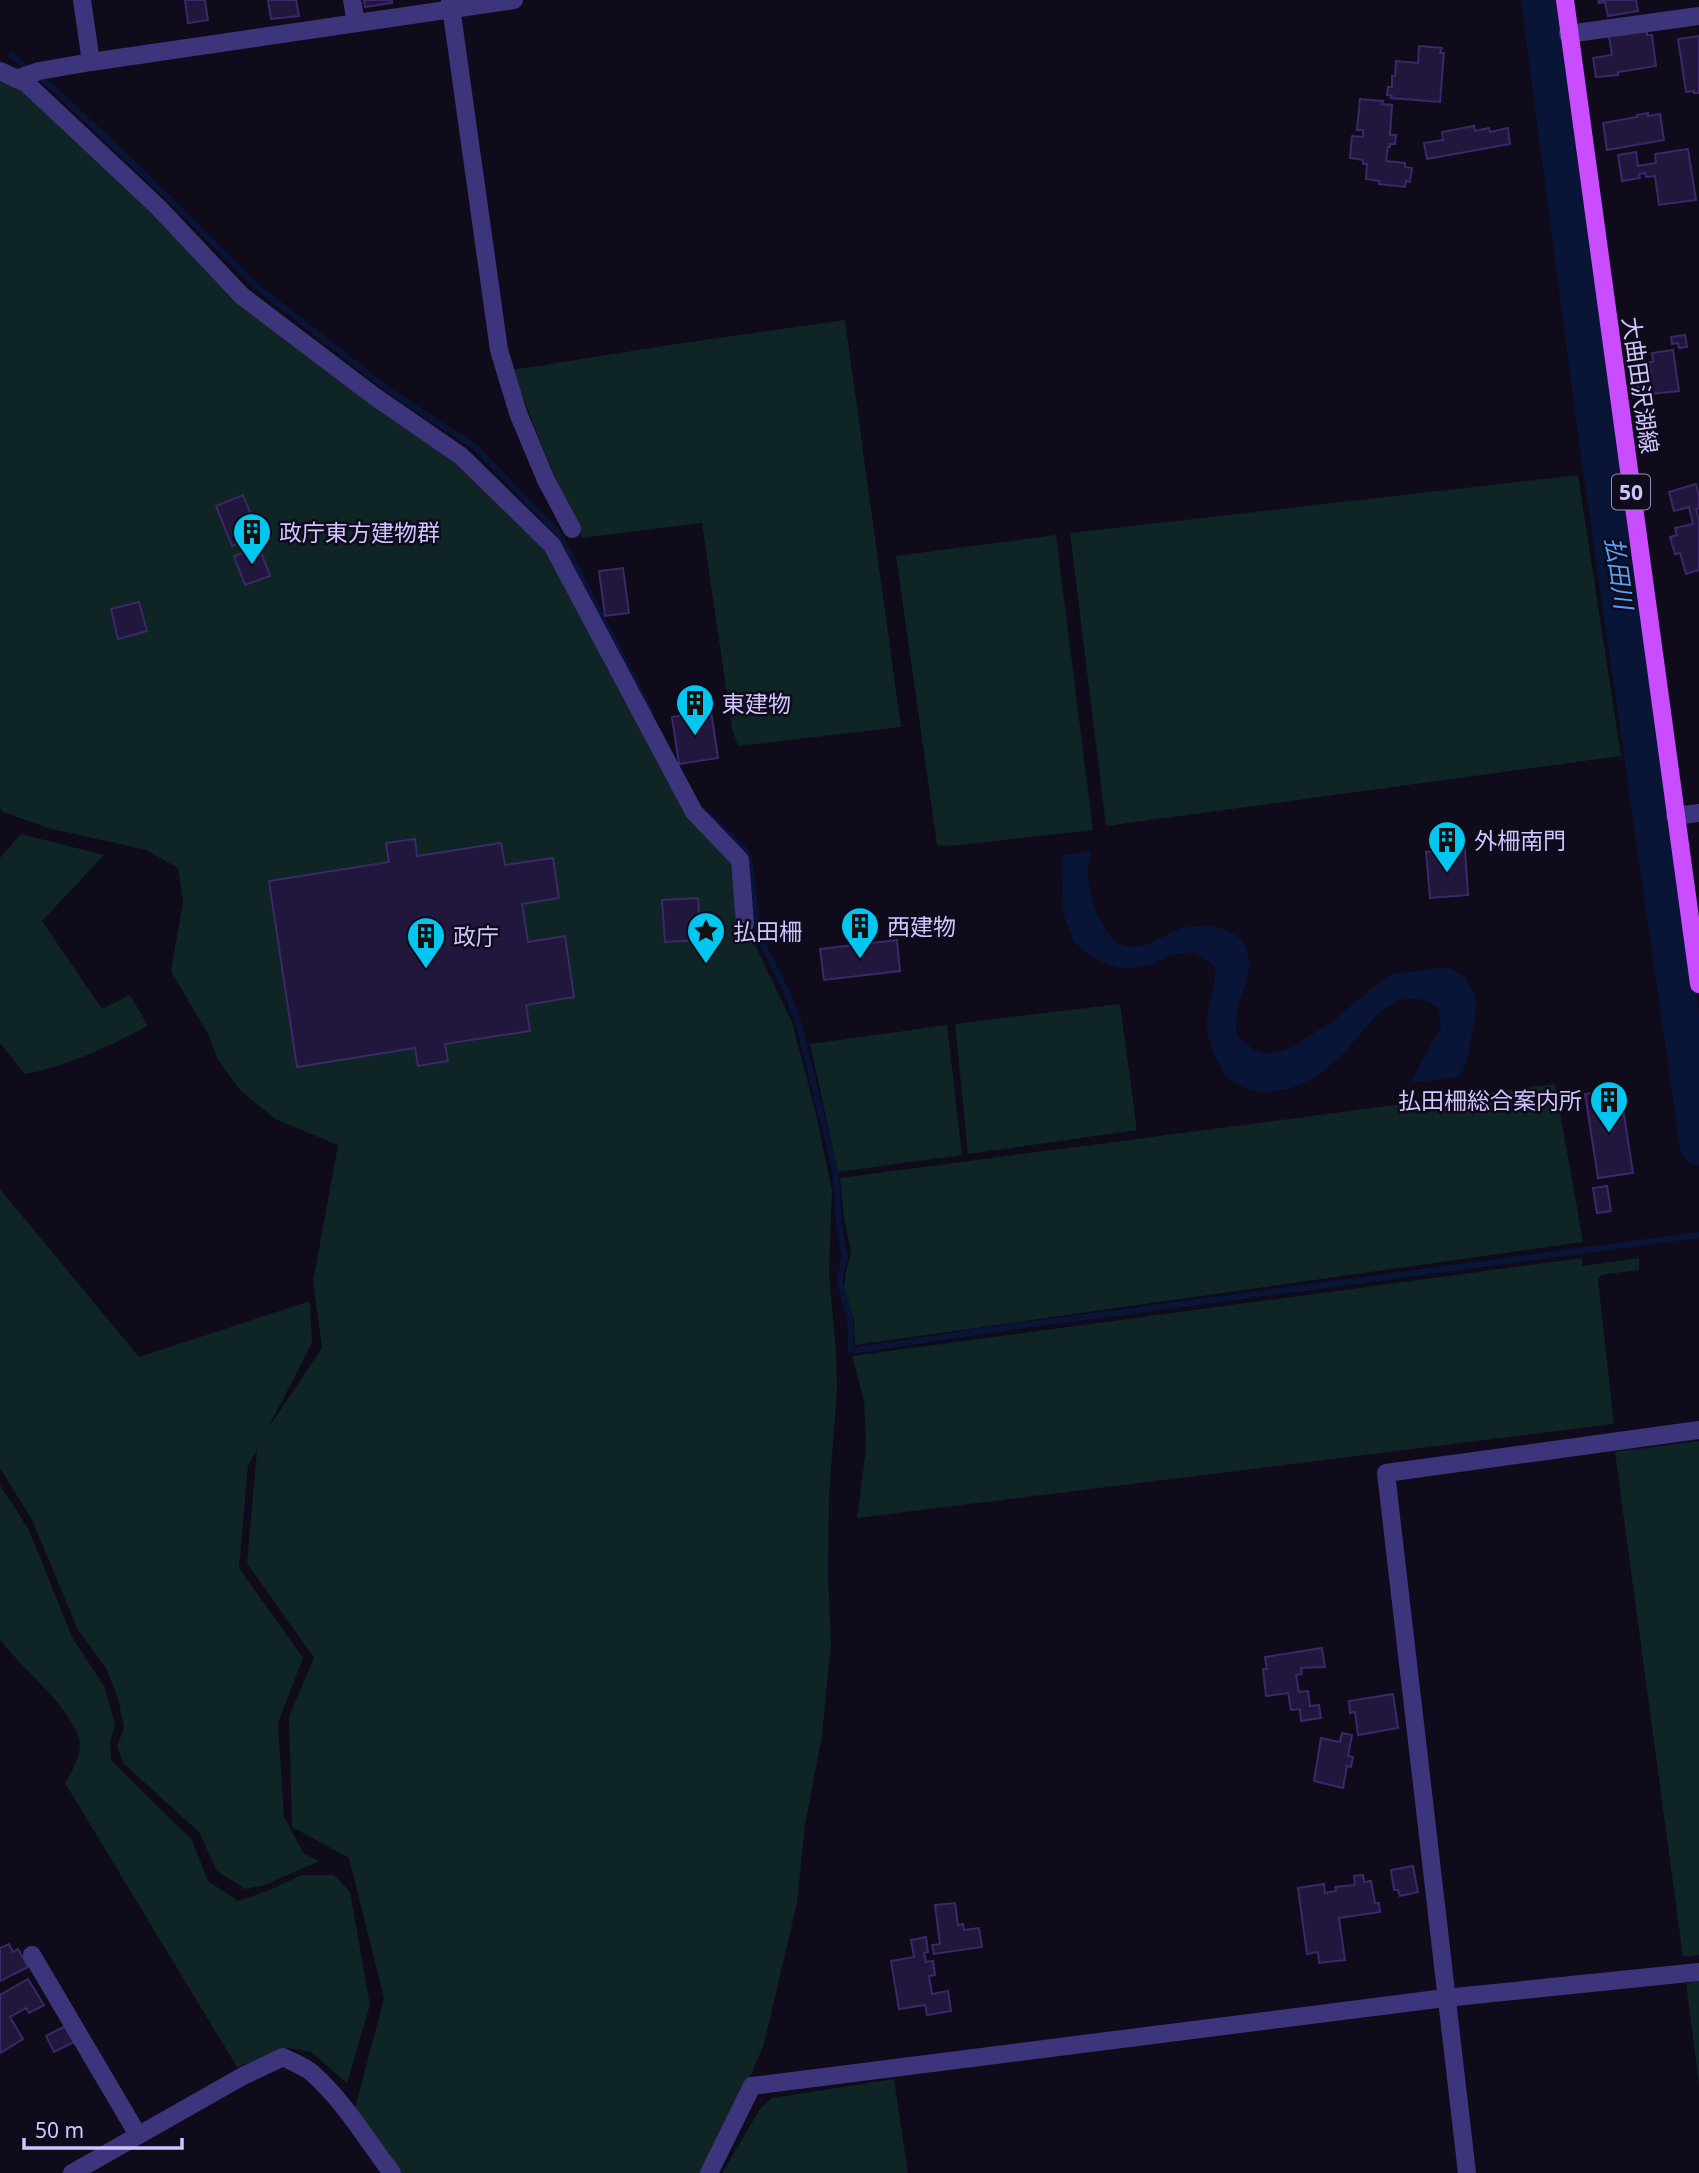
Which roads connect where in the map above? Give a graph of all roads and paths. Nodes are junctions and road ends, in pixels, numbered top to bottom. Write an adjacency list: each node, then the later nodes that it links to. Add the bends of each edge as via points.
1 (82, 0): 9 (street)
2 (352, 0): 7 (street)
3 (514, 0): 5 (street)
4 (1565, 0): 8 (main road, 大曲田沢湖線 / 50)
5 (450, 4): 7 (street); 11 (street, via 499,350 518,413)
6 (1699, 16): 8 (street)
7 (356, 23): 9 (street)
8 (1569, 34): 13 (main road, 大曲田沢湖線 / 50)
9 (91, 62): 10 (street)
10 (8, 75): 14 (street, via 26,83 158,207 242,296 461,456 552,545 694,812 740,860)
11 (572, 530)
12 (1699, 813): 13 (street)
13 (1675, 817): 15 (main road, 大曲田沢湖線 / 50)
14 (745, 924)
15 (1699, 984)
16 (1699, 1430): 19 (street, via 1386,1473)
17 (32, 1955): 20 (street)
18 (1699, 1972): 19 (street)
19 (1445, 1998): 23 (street, via 752,2086); 24 (street)
20 (138, 2135): 21 (street); 22 (street, via 283,2057 310,2071 328,2089 353,2116)
21 (72, 2173)
22 (392, 2173)
23 (709, 2173)
24 (1467, 2173)

